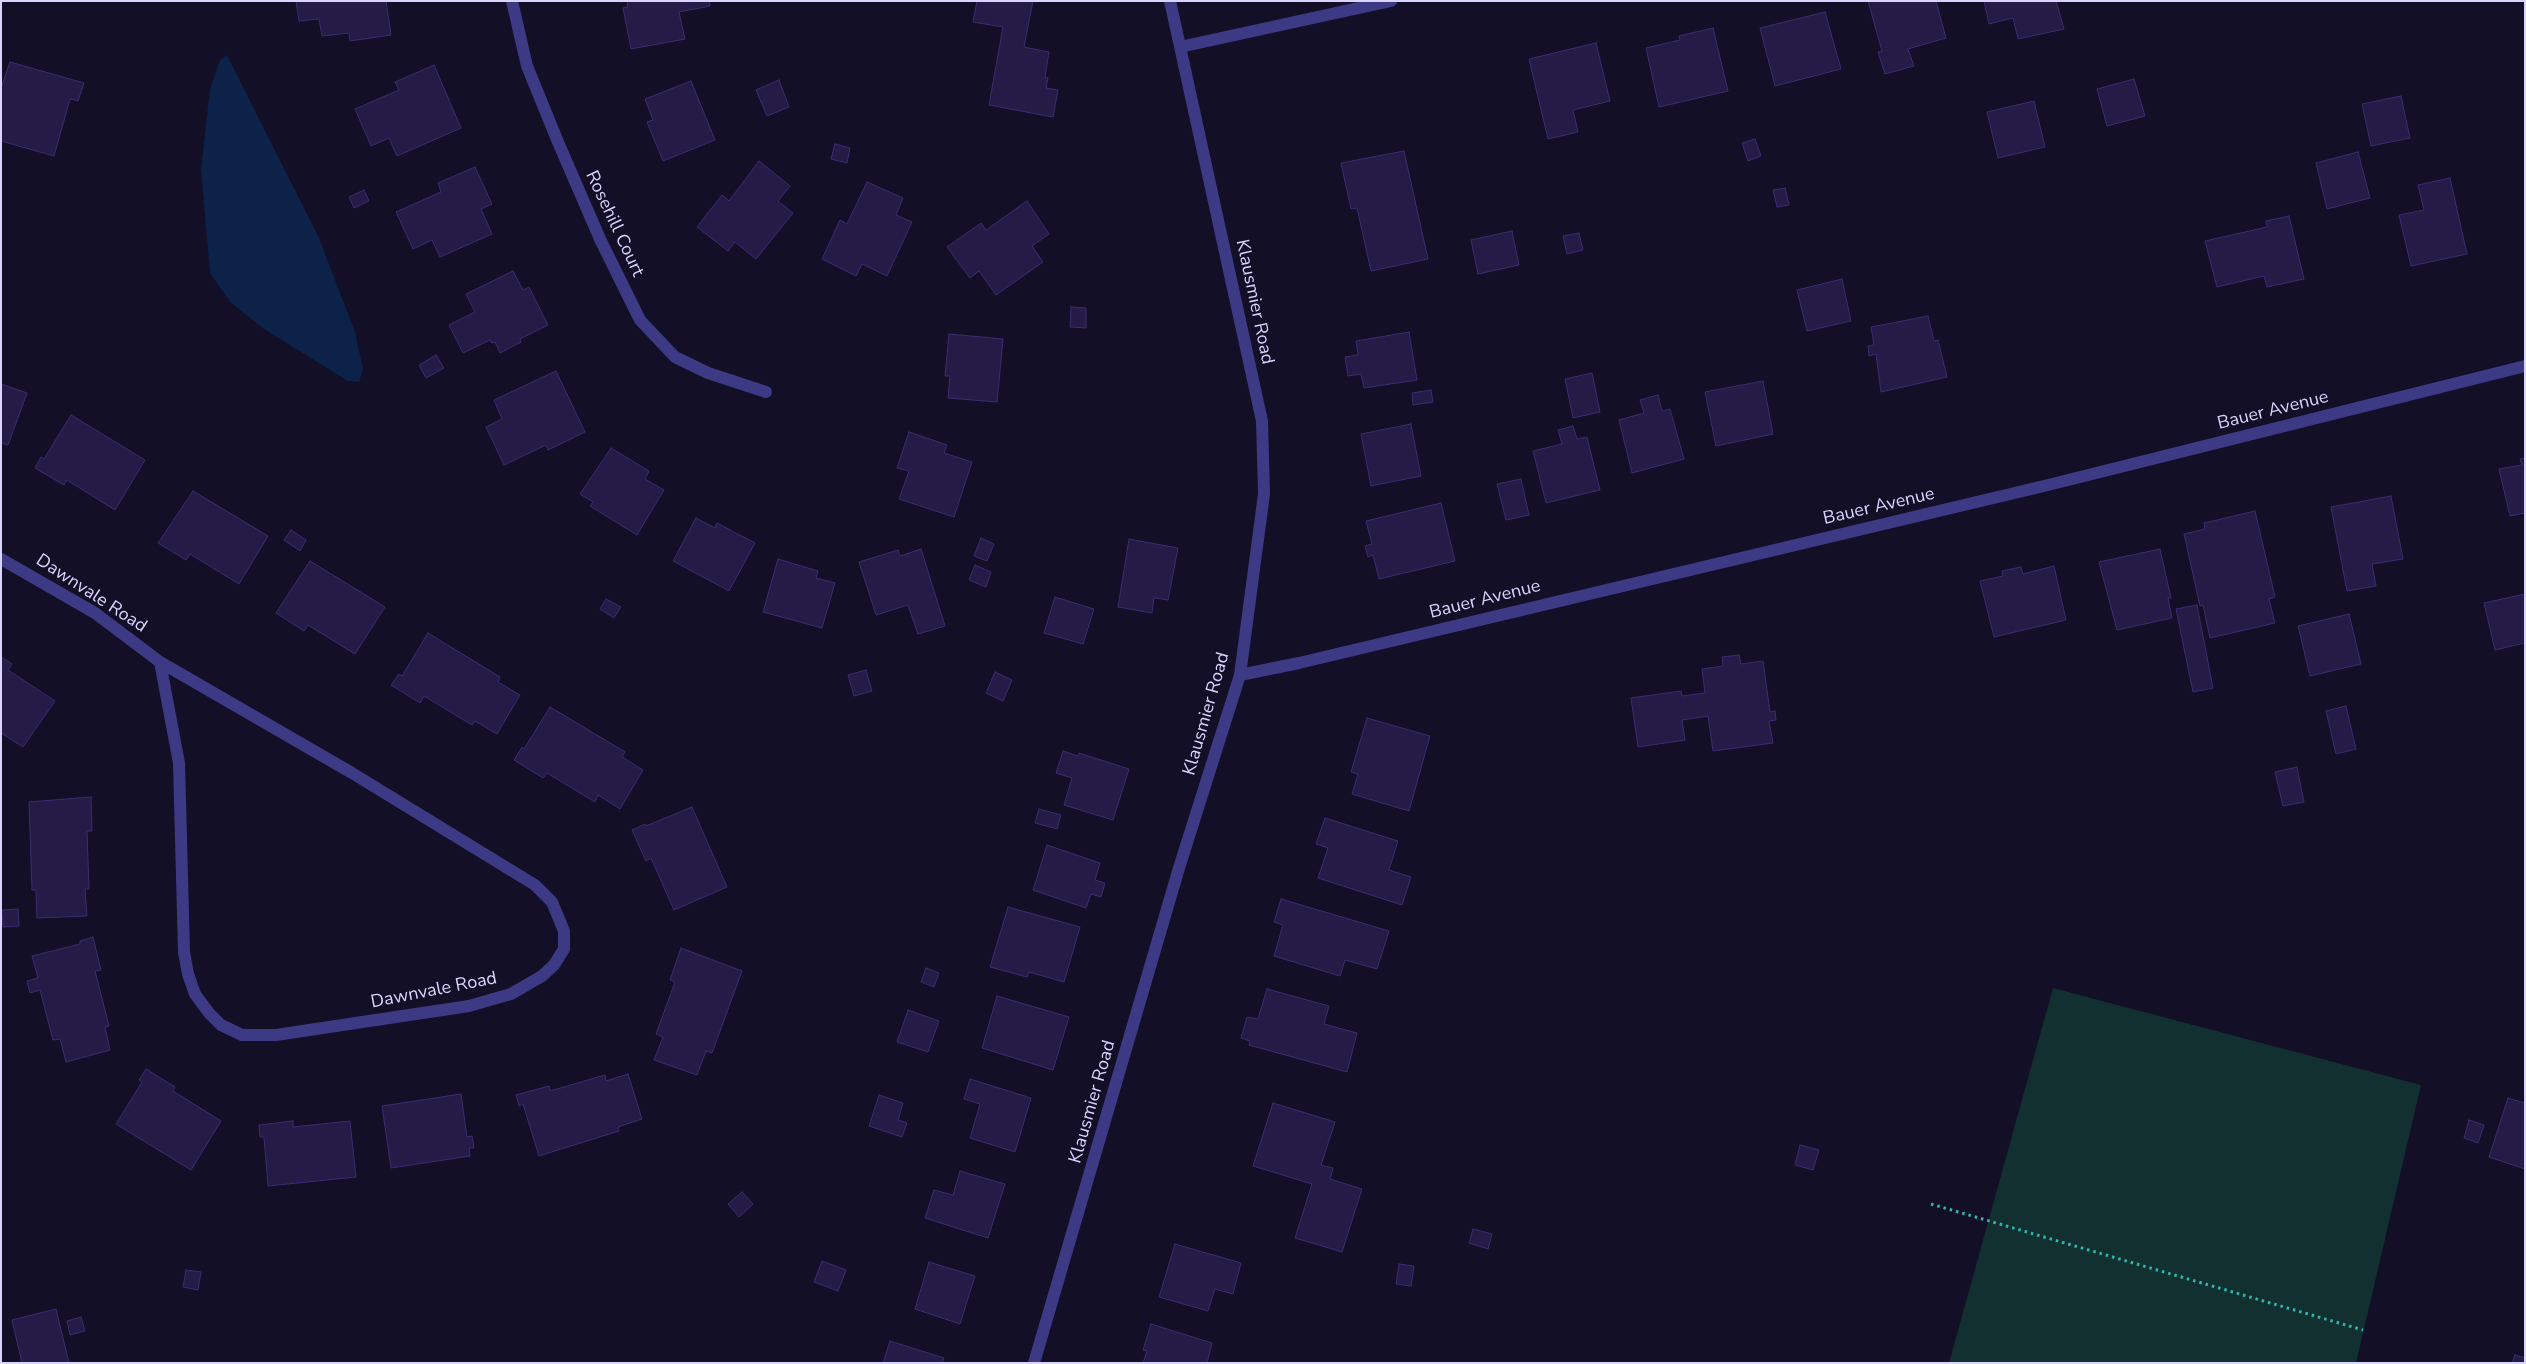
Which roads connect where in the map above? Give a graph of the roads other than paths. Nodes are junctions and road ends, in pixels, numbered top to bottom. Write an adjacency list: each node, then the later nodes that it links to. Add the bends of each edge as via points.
1 (512, 1): 6 (street, Rosehill Court, via 527,66 537,91 600,239 640,320 675,357 708,373)
2 (1170, 1): 4 (street, Klausmier Road)
3 (1391, 1): 4 (street)
4 (1180, 47): 9 (street, Klausmier Road, via 1262,421 1264,494)
5 (2525, 366): 9 (street, Bauer Avenue, via 2027,491)
6 (766, 392)
7 (1, 559): 8 (street, Dawnvale Road, via 95,613)
8 (160, 662): 8 (street, Dawnvale Road, via 179,763 185,959 195,994 221,1025 242,1034 276,1035 470,1006 511,994 554,965 564,949 564,931 552,902 534,885 360,778)
9 (1240, 675): 10 (street, Klausmier Road, via 1179,868)
10 (1034, 1363)

